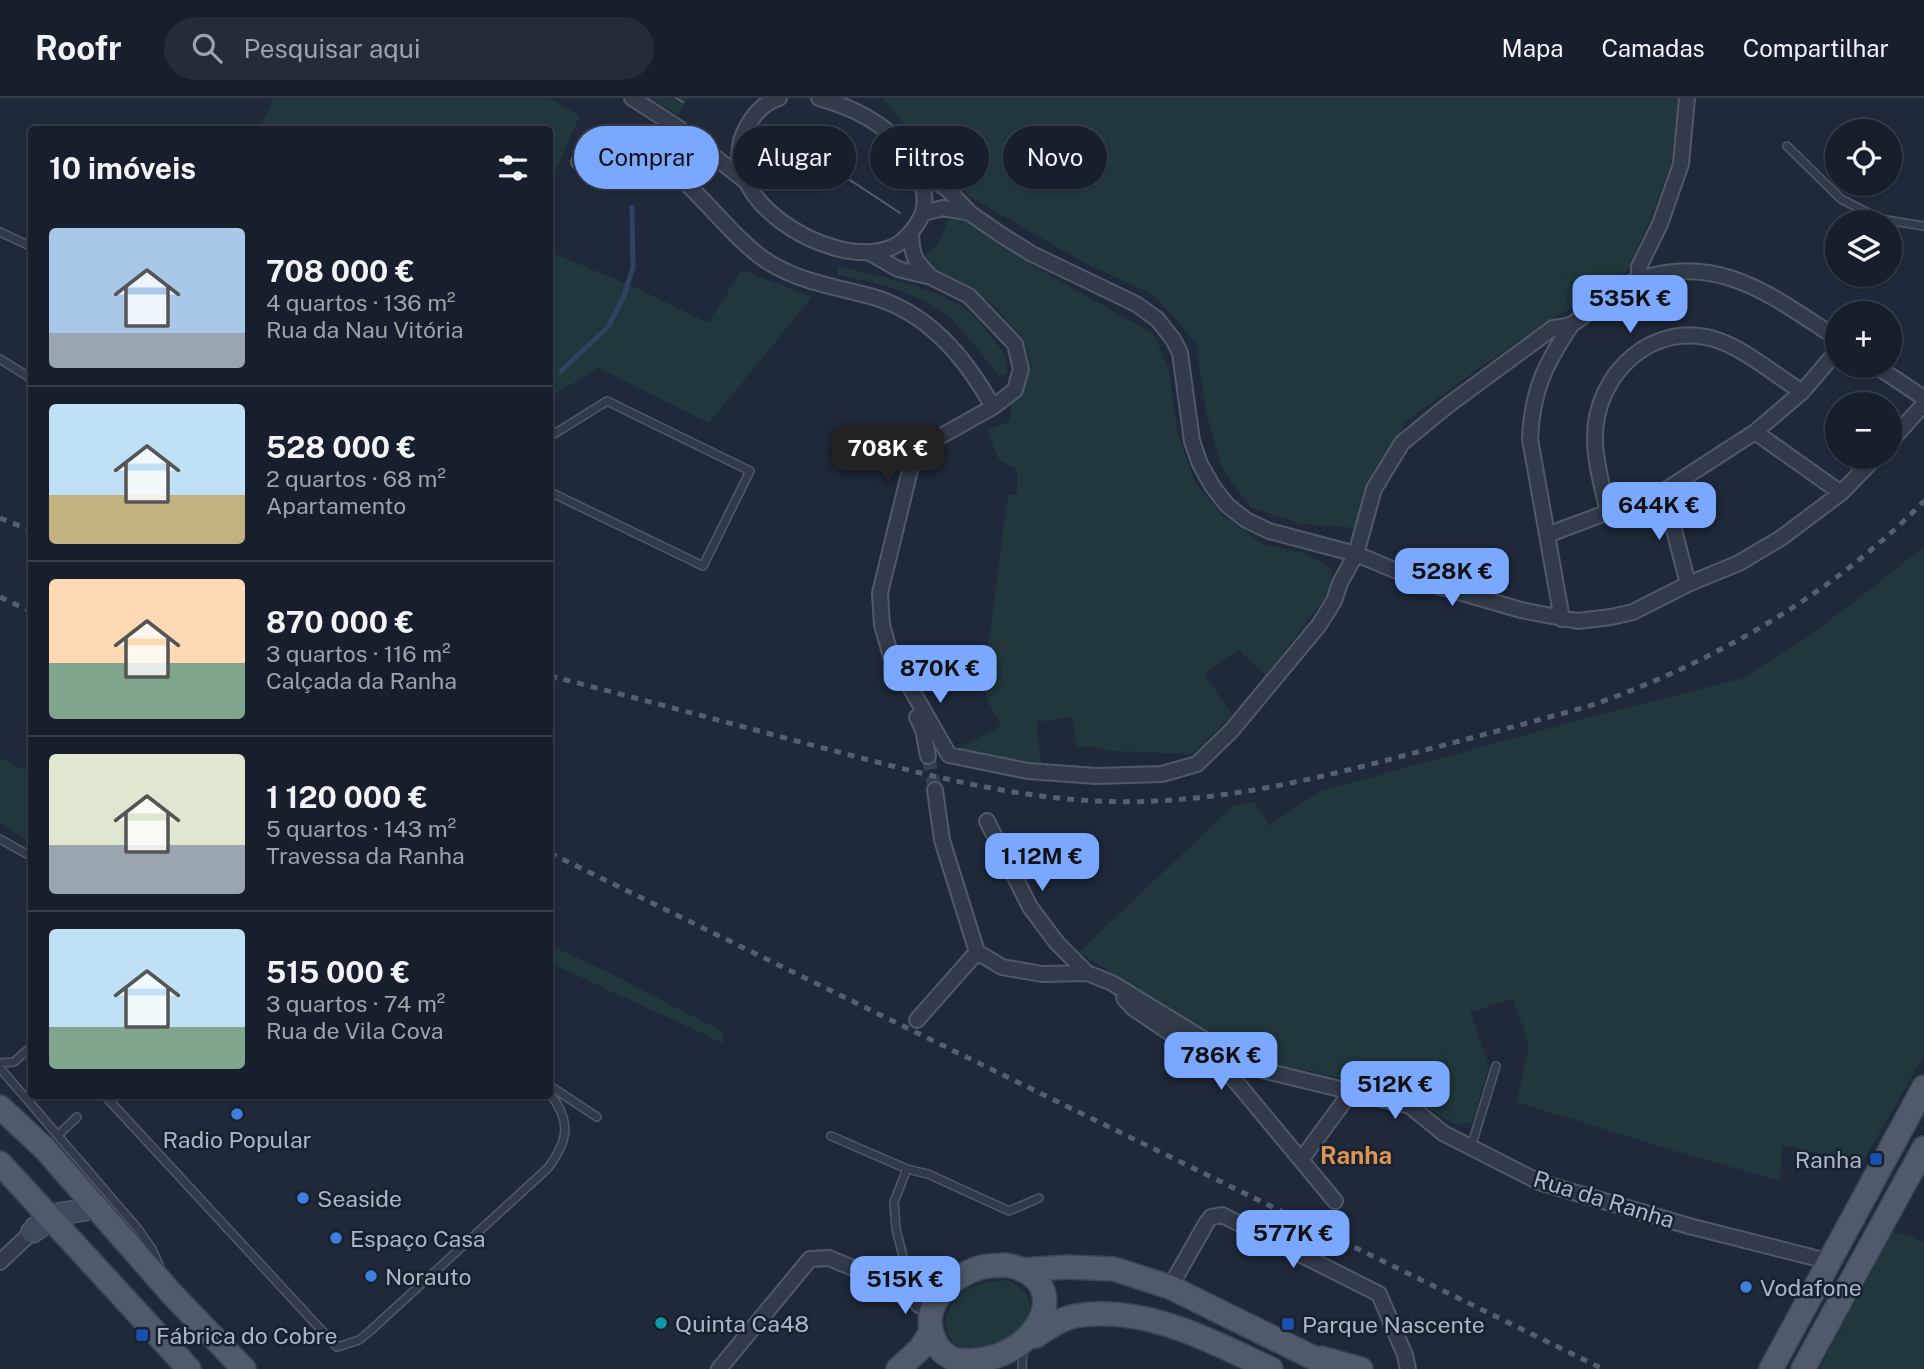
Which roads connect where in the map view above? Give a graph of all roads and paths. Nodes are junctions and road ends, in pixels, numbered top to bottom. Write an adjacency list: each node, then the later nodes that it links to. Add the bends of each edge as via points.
1 (632, 98): 10 (street)
2 (779, 98): 7 (street, via 754,114)
3 (820, 98): 6 (street)
4 (850, 98): 6 (street)
5 (1686, 98): 23 (street, via 1681,164 1660,225 1639,267)
6 (858, 111): 8 (street)
7 (747, 126)
8 (878, 126)
9 (1787, 146): 17 (lane, via 1841,198 1880,219)
10 (733, 171)
11 (691, 189): 33 (street, via 765,261 799,278 874,297 914,314 951,345)
12 (750, 189): 21 (street, via 786,225 804,236 846,251)
13 (923, 189): 15 (street)
14 (947, 189): 16 (street)
15 (923, 213): 16 (street, via 943,208); 19 (street)
16 (971, 214): 43 (street, via 1032,254 1136,304 1157,319 1180,353 1192,440 1200,464 1227,505 1269,531)
17 (1924, 226)
18 (0, 232): 20 (lane)
19 (911, 233): 21 (street, via 892,247); 22 (street, via 915,261)
20 (28, 245)
21 (870, 253): 22 (street, via 898,269)
22 (931, 277): 33 (street, via 969,296 1015,344 1021,369 1015,390)
23 (1639, 280): 24 (street, via 1602,298); 25 (street, via 1677,271 1727,276 1751,284)
24 (1572, 324): 42 (street, via 1539,381 1531,411 1530,439); 43 (street, via 1553,328 1402,443 1374,489)
25 (1825, 331)
26 (0, 359): 28 (lane)
27 (1825, 365): 30 (street)
28 (28, 376)
29 (1894, 378): 31 (street)
30 (1802, 392): 35 (street); 41 (street, via 1717,340 1679,336 1641,349 1622,365 1601,397 1594,440)
31 (1924, 398)
32 (1924, 404): 34 (street)
33 (993, 407): 46 (street, via 925,445 912,463 880,593 882,625)
34 (1902, 429)
35 (1755, 432): 38 (street); 40 (street)
36 (553, 434): 39 (lane, via 607,401 750,471 703,566)
37 (1864, 469): 40 (street)
38 (1664, 491): 41 (street); 44 (street)
39 (553, 493)
40 (1840, 493): 44 (street, via 1782,538 1740,563)
41 (1608, 513): 42 (street)
42 (1548, 535): 45 (street)
43 (1356, 554): 45 (street, via 1421,581); 46 (street, via 1319,625 1232,730 1197,764 1162,774 1028,771 956,757)
44 (1688, 584): 45 (street, via 1633,612 1611,618)
45 (1562, 619)
46 (902, 673): 47 (street)
47 (928, 756)
48 (935, 790): 52 (street, via 942,840)
49 (987, 821): 53 (street, via 1030,907)
50 (0, 839): 51 (lane)
51 (28, 856)
52 (977, 952): 53 (street, Rua da Ranha, via 1002,967 1042,974); 55 (street)
53 (1087, 973): 54 (street, Rua da Ranha)
54 (1112, 984): 61 (street, Rua da Ranha, via 1248,1067); 72 (street, Rua da Ranha, via 1133,1008 1228,1073)
55 (917, 1020)
56 (28, 1050): 57 (lane, via 14,1062)
57 (0, 1066): 69 (lane)
58 (1496, 1066): 70 (lane)
59 (1924, 1087): 84 (main road)
60 (553, 1088): 67 (lane)
61 (1351, 1092): 70 (street, Rua da Ranha, via 1410,1106 1443,1133); 72 (street)
62 (0, 1095): 69 (main road)
63 (553, 1098): 64 (lane, via 561,1108 566,1132 560,1152 548,1168 370,1331 337,1347)
64 (108, 1099)
65 (0, 1107): 69 (main road)
66 (77, 1117): 69 (lane)
67 (597, 1117)
68 (831, 1136): 74 (lane)
69 (51, 1142): 80 (main road); 89 (lane, via 138,1229)
70 (1471, 1147): 84 (street, Rua da Ranha, via 1539,1182)
71 (1924, 1148): 103 (main road)
72 (1301, 1160): 77 (street, Rua da Ranha)
73 (0, 1163): 76 (main road)
74 (906, 1169): 75 (lane, via 928,1174 1009,1211); 88 (lane, via 894,1202)
75 (1039, 1198)
76 (34, 1200): 79 (main road); 81 (street)
77 (1335, 1201)
78 (84, 1210): 79 (street); 80 (main road); 82 (main road, via 71,1220)
79 (51, 1219): 81 (street); 82 (main road)
80 (105, 1219): 89 (main road)
81 (32, 1232): 83 (street)
82 (74, 1243): 94 (main road)
83 (0, 1262)
84 (1830, 1262): 102 (main road)
85 (1022, 1270): 86 (main road, via 988,1266); 87 (main road, via 1114,1269); 91 (main road, via 1037,1282 1044,1301 1044,1319)
86 (951, 1283): 88 (street); 90 (main road, via 938,1296)
87 (1170, 1287): 92 (main road); 101 (street, via 1207,1222 1222,1215 1379,1294)
88 (908, 1291): 90 (street); 96 (street, via 829,1258 810,1259)
89 (171, 1293): 95 (main road)
90 (931, 1322): 93 (main road, via 940,1349); 97 (main road, via 920,1349)
91 (1027, 1351): 93 (main road); 98 (main road, via 1057,1323 1073,1316 1106,1314 1148,1318)
92 (1308, 1354): 99 (main road); 100 (main road)
93 (975, 1367)
94 (188, 1369)
95 (244, 1369)
96 (719, 1369)
97 (898, 1369)
98 (1271, 1369)
99 (1336, 1369)
100 (1361, 1369)
101 (1408, 1369)
102 (1771, 1369)
103 (1802, 1369)

